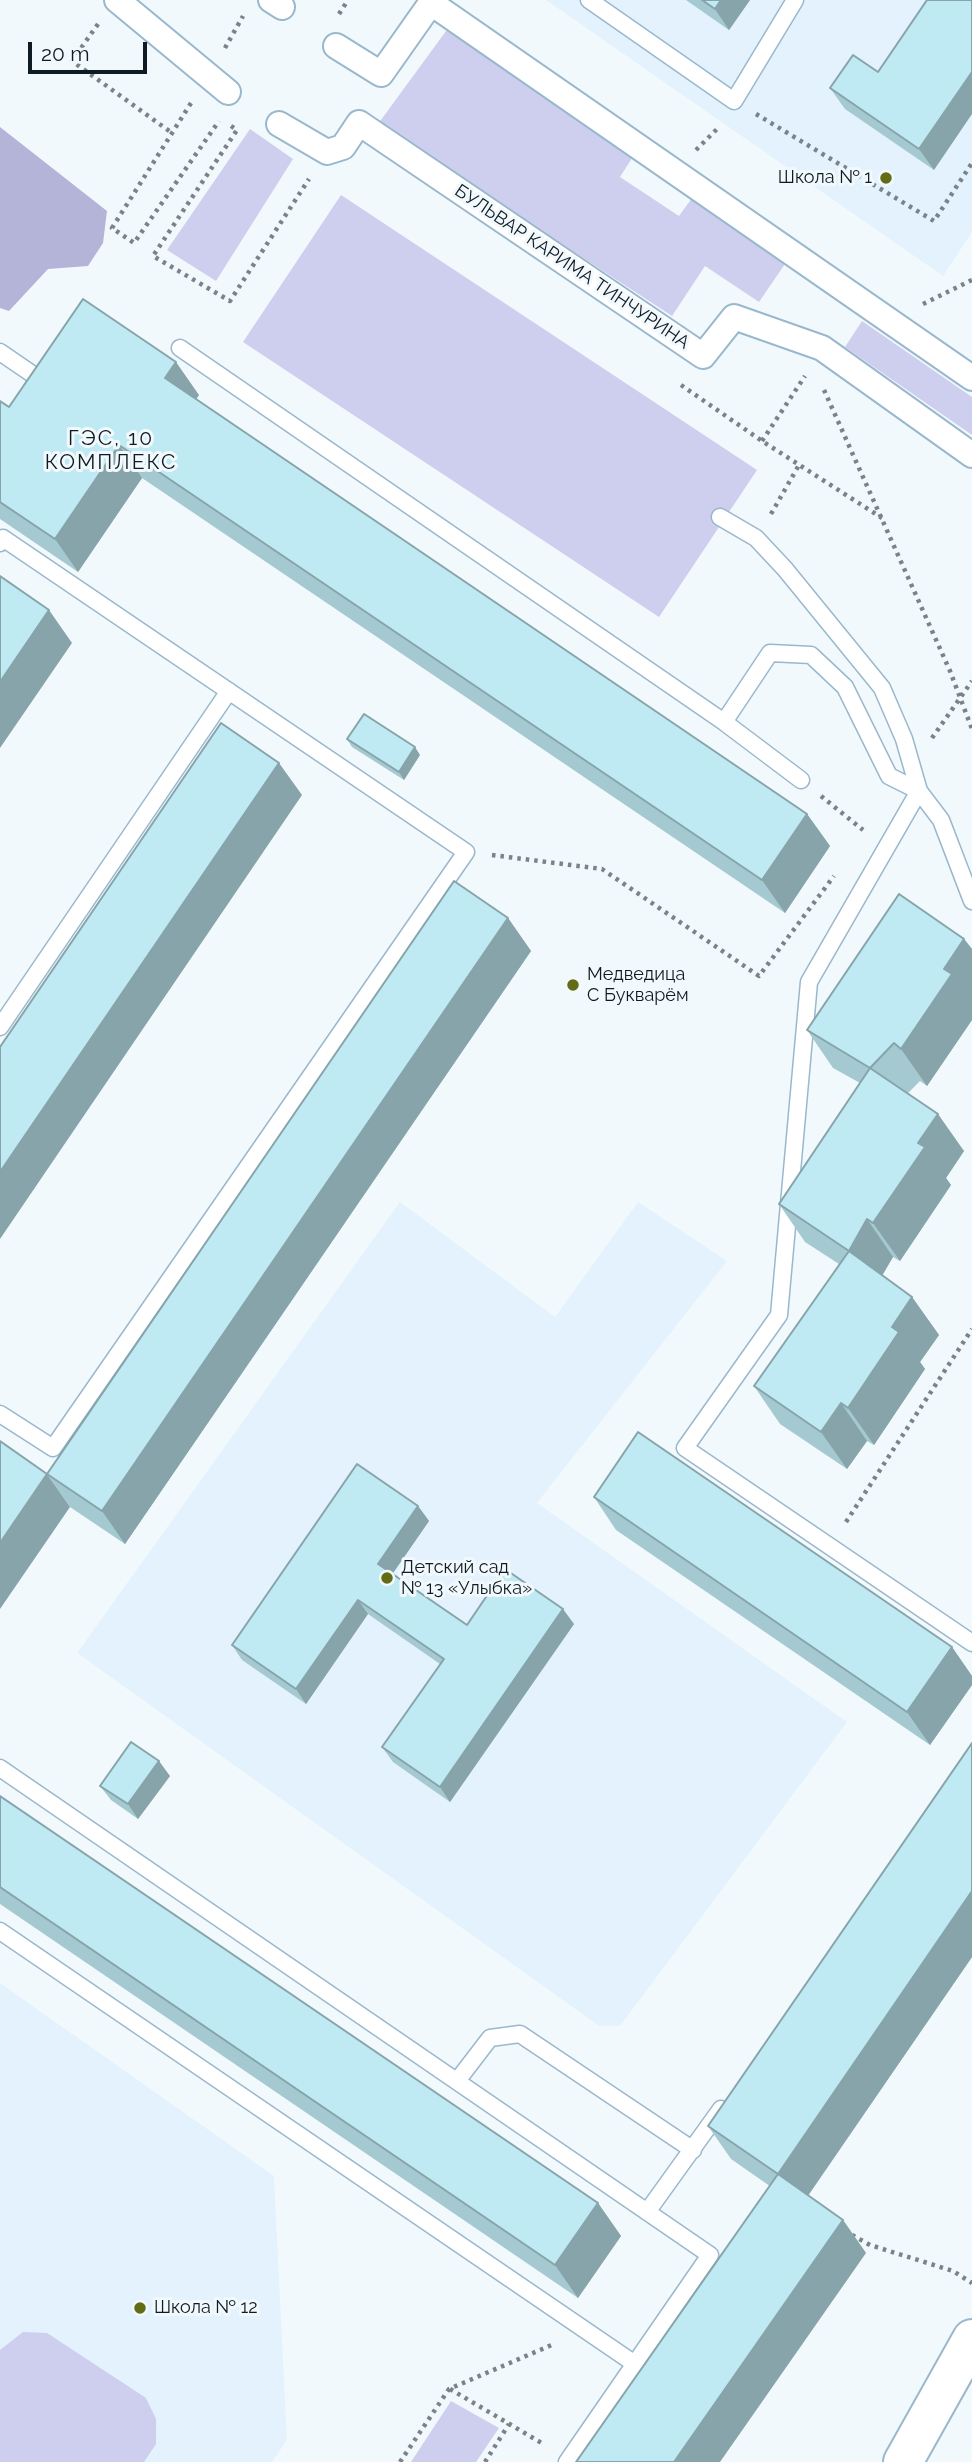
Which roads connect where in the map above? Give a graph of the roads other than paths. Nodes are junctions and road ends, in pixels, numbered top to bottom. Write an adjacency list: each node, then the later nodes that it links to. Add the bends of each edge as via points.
1 (117, 0): 5 (street)
2 (589, 0): 3 (lane, via 734,101)
3 (795, 0)
4 (336, 46): 10 (street, via 381,74 431,3)
5 (228, 92)
6 (279, 124): 11 (street, БУЛЬВАР КАРИМА ТИНЧУРИНА, via 327,152 343,147 359,123 703,356 734,317 822,348)
7 (180, 348): 15 (lane)
8 (0, 352): 9 (lane)
9 (35, 376)
10 (972, 377)
11 (972, 455)
12 (720, 517): 17 (lane, via 756,538 881,688 904,739)
13 (0, 543): 14 (lane, via 3,538)
14 (229, 691): 19 (lane); 20 (lane, via 466,852 53,1448)
15 (724, 722): 16 (lane); 17 (lane, via 770,653 811,655 845,687 889,776)
16 (801, 780)
17 (919, 791): 18 (lane, via 941,820); 21 (lane, via 808,982 779,1315 685,1448)
18 (972, 901)
19 (0, 1027)
20 (0, 1414)
21 (972, 1643)
22 (0, 1768): 24 (lane)
23 (0, 1931): 29 (lane)
24 (457, 2081): 26 (lane, via 491,2038 520,2034); 27 (lane)
25 (732, 2093): 26 (lane)
26 (692, 2150): 27 (lane)
27 (648, 2212): 29 (lane, via 709,2255)
28 (972, 2339): 31 (main road)
29 (635, 2364): 30 (lane)
30 (568, 2461)
31 (903, 2462)

